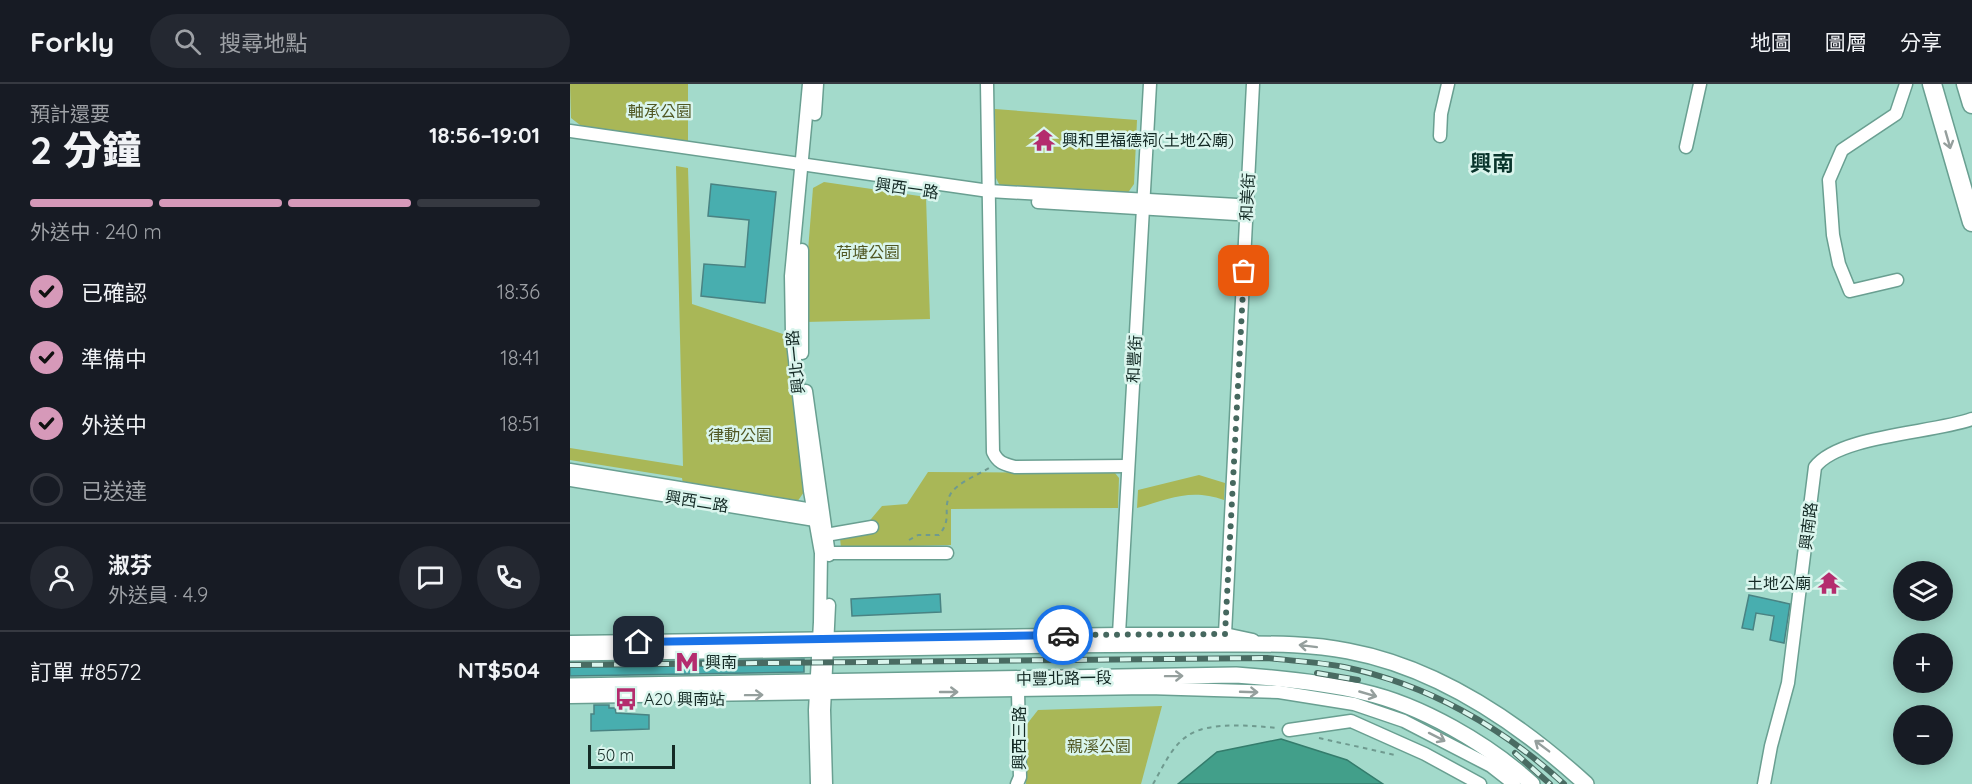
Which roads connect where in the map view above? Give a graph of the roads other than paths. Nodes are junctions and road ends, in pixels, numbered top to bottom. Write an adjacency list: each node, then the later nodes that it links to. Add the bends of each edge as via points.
1 (809, 84): 16 (street, 興北一路)
2 (817, 84): 16 (street)
3 (987, 84): 17 (street)
4 (1150, 84): 18 (street, 和豐街)
5 (1253, 84): 19 (street, 和美街)
6 (1448, 84): 13 (street)
7 (1701, 84): 15 (street)
8 (1906, 84): 21 (street, via 1896,114 1842,150 1829,180 1833,235 1850,291)
9 (1932, 84): 20 (highway, one-way to 20)
10 (1966, 84): 11 (highway)
11 (1972, 104)
12 (570, 131): 16 (street)
13 (1440, 136)
14 (570, 139): 16 (street, 興西一路)
15 (1686, 147)
16 (805, 169): 17 (street, 興西一路); 26 (street, 興北一路, via 791,276 792,334)
17 (989, 195): 18 (street, 興西一路); 23 (street, via 993,452 999,462 1015,467)
18 (1143, 204): 19 (street, 興西一路, via 1236,214); 23 (street, 和豐街)
19 (1246, 211): 32 (street, 和美街)
20 (1972, 222)
21 (1898, 280)
22 (1972, 419): 49 (street, 興南路, via 1869,440 1822,457 1815,466 1788,683)
23 (1127, 466): 31 (street, 和豐街)
24 (570, 470): 26 (street)
25 (570, 480): 26 (street, 興西二路)
26 (817, 515): 28 (street); 29 (street, 興北一路)
27 (872, 527): 28 (street)
28 (826, 535): 29 (street)
29 (825, 553): 30 (street); 34 (street, 興北一路)
30 (947, 553)
31 (1119, 634): 32 (street, 中豐北路一段); 34 (street, 中豐北路一段)
32 (1225, 634): 35 (street, 中豐北路一段)
33 (570, 642): 34 (street, 中豐北路一段)
34 (824, 644): 35 (main road, 中豐北路一段); 36 (main road, 中豐北路一段); 38 (street, 興北一路)
35 (1269, 644): 48 (main road, 中豐北路一段, one-way to 35, via 1554,755 1476,700 1403,666 1349,651)
36 (570, 653)
37 (570, 686): 38 (main road, 中豐北路一段)
38 (820, 688): 39 (street, 中豐北路一段, one-way to 39); 40 (street, 中豐北路一段, one-way to 38); 42 (street); 43 (street); 47 (main road, 中豐北路一段, one-way to 47, via 1236,675 1290,679 1364,692 1405,706 1463,735)
39 (1018, 692): 44 (street, 興西三路); 46 (street, 中豐北路一段, one-way to 46, via 1148,688 1315,696 1404,721 1491,766)
40 (570, 697)
41 (1289, 730): 45 (street, via 1351,721)
42 (817, 784)
43 (826, 784)
44 (1017, 784)
45 (1480, 784)
46 (1514, 784)
47 (1532, 784)
48 (1586, 784)
49 (1764, 784)

